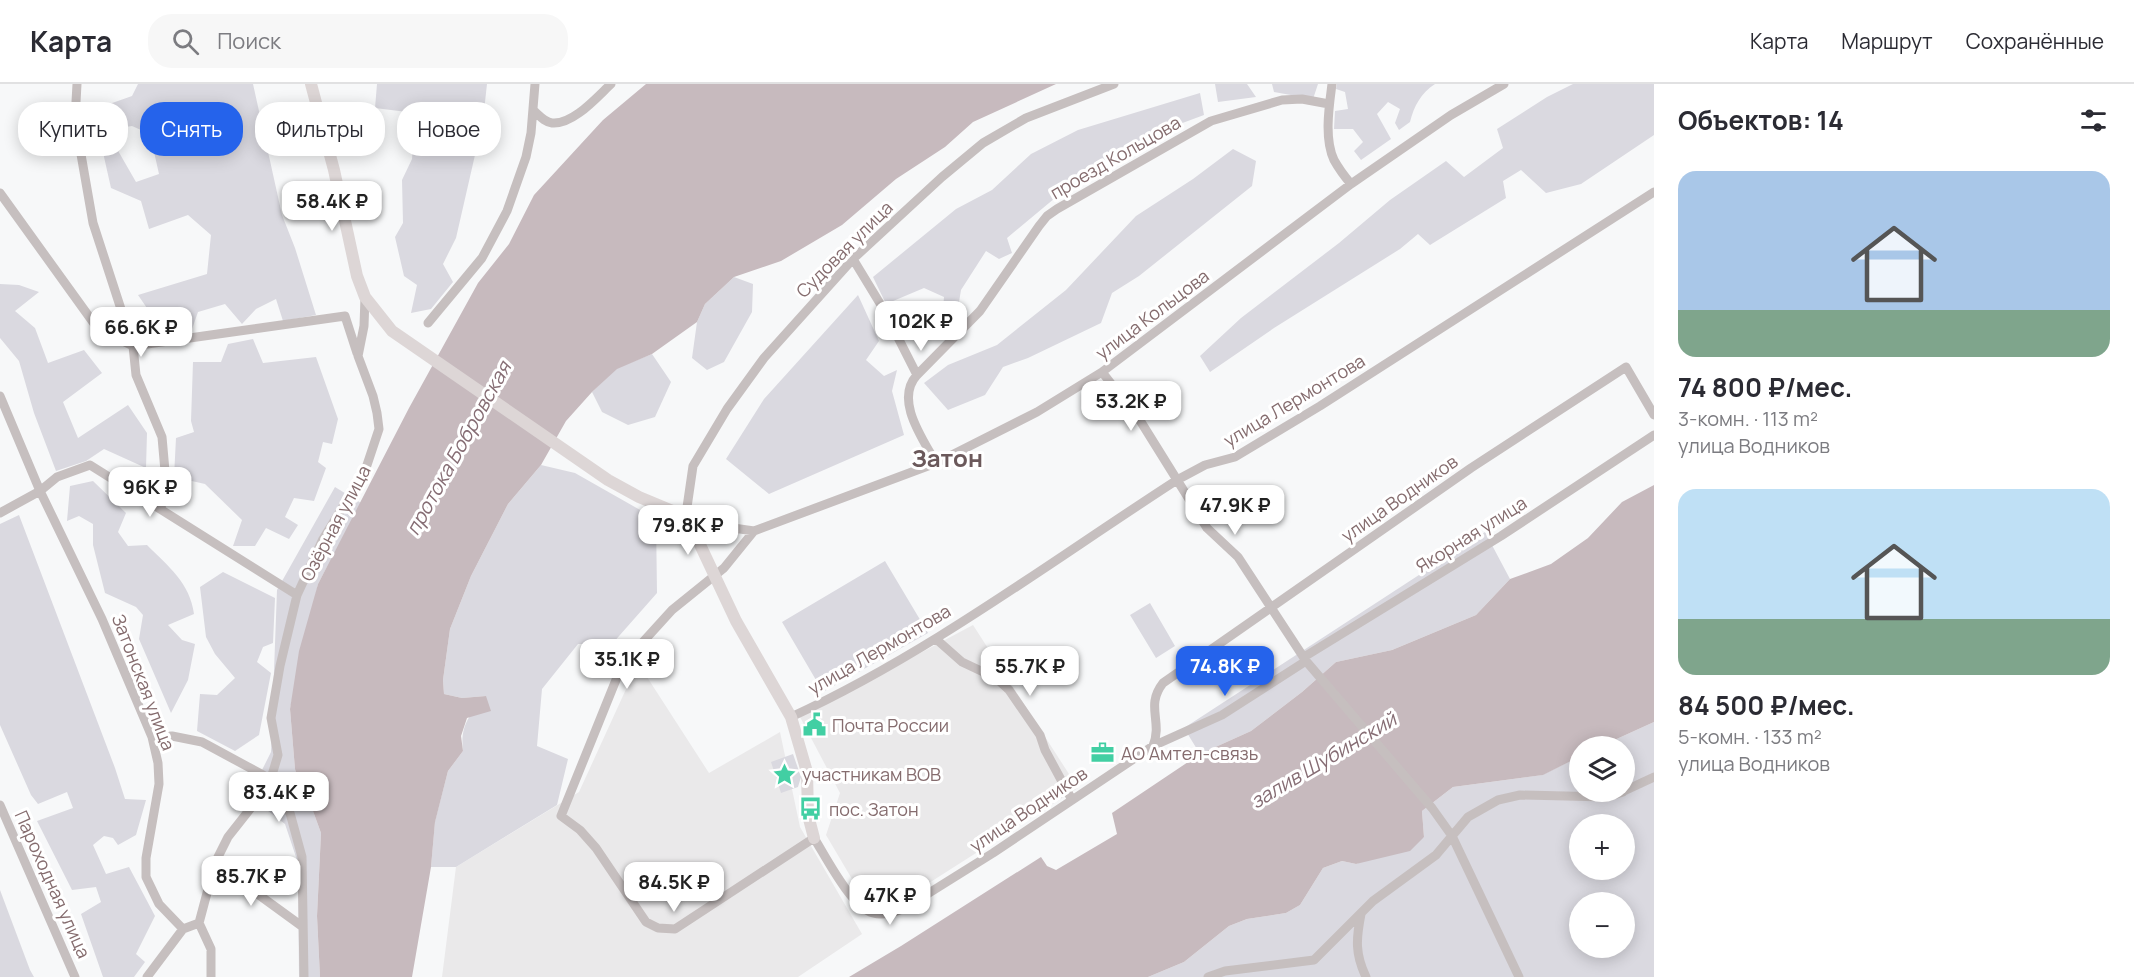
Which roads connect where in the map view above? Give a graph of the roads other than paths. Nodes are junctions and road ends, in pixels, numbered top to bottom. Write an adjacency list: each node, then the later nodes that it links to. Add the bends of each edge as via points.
1 (77, 84): 16 (street, via 75,120 93,223)
2 (311, 84): 14 (street)
3 (535, 84): 9 (street)
4 (611, 84): 9 (street, via 577,115 559,122 544,120)
5 (1114, 84): 13 (street, Судовая улица, via 1026,118 983,143)
6 (1332, 84): 8 (street)
7 (1504, 84): 10 (street, улица Кольцова, via 1451,115)
8 (1329, 104): 10 (street, via 1330,147); 19 (street, проезд Кольцова, via 1282,100 1211,121 1057,208 1039,226 980,311)
9 (533, 110): 15 (street, via 526,158 507,211 482,258)
10 (1351, 184): 18 (street, улица Кольцова)
11 (1654, 192): 24 (street, улица Лермонтова, via 1245,452 1204,465)
12 (0, 193): 16 (street, via 98,329)
13 (853, 259): 19 (street); 28 (street, Судовая улица, via 764,358 727,410 693,466)
14 (365, 297): 17 (street); 28 (street, via 392,331 608,480)
15 (428, 323)
16 (134, 346): 17 (street, Озёрная улица, via 345,316); 26 (street, via 136,375 162,437 165,471)
17 (358, 356): 31 (street, Озёрная улица, via 379,429 365,471 323,539)
18 (1102, 372): 23 (street, улица Кольцова, via 1037,412); 24 (street, via 1141,422)
19 (917, 375): 23 (street, проезд Кольцова, via 908,393 910,406)
20 (0, 396): 25 (street, Затонская улица)
21 (1654, 415): 32 (street, улица Водников, via 1626,367 1518,436)
22 (1654, 435): 34 (street, Якорная улица)
23 (936, 463): 29 (street, улица Кольцова)
24 (1176, 480): 32 (street, via 1207,528 1238,557); 33 (street, улица Лермонтова)
25 (40, 491): 26 (street, via 57,477 90,465); 27 (street); 36 (street, Затонская улица, via 102,619)
26 (161, 509): 31 (street)
27 (0, 513)
28 (685, 521): 29 (street, улица Кольцова); 30 (street)
29 (754, 531): 30 (street)
30 (714, 577): 35 (street); 45 (street, via 672,610 622,665 561,816 596,848 646,922 666,930 675,929)
31 (297, 595): 39 (street, Озёрная улица, via 271,718 278,755)
32 (1271, 608): 34 (street); 37 (street, улица Водников, via 1163,683 1154,701 1157,729)
33 (936, 639): 35 (street, улица Лермонтова); 42 (street, via 962,662 996,678 1009,690 1040,735)
34 (1305, 659): 37 (street, Якорная улица, via 1221,715); 44 (street)
35 (791, 717): 45 (street, via 807,772 808,814)
36 (152, 737): 39 (street, via 202,742 263,775); 50 (street, Затонская улица, via 159,784 146,877 159,904)
37 (1153, 746): 42 (street, улица Водников)
38 (1654, 777): 40 (street)
39 (269, 785): 46 (street, Озёрная улица, via 228,837); 49 (street, via 290,813 302,857)
40 (1635, 786)
41 (1569, 796): 44 (street, via 1520,795 1498,800 1468,817)
42 (1072, 800): 45 (street, улица Водников, via 892,913 870,912 861,906)
43 (0, 805): 51 (street, Пароходная улица)
44 (1452, 836): 47 (street, via 1436,855 1399,880); 57 (street)
45 (814, 838)
46 (214, 863): 48 (street, Озёрная улица); 49 (street)
47 (1361, 914): 55 (street, via 1314,960 1225,971); 56 (street, via 1357,948)
48 (199, 923): 50 (street); 53 (street, via 212,949)
49 (303, 927): 54 (street)
50 (183, 929): 52 (street)
51 (75, 977)
52 (147, 977)
53 (211, 977)
54 (304, 977)
55 (1208, 977)
56 (1366, 977)
57 (1519, 977)

